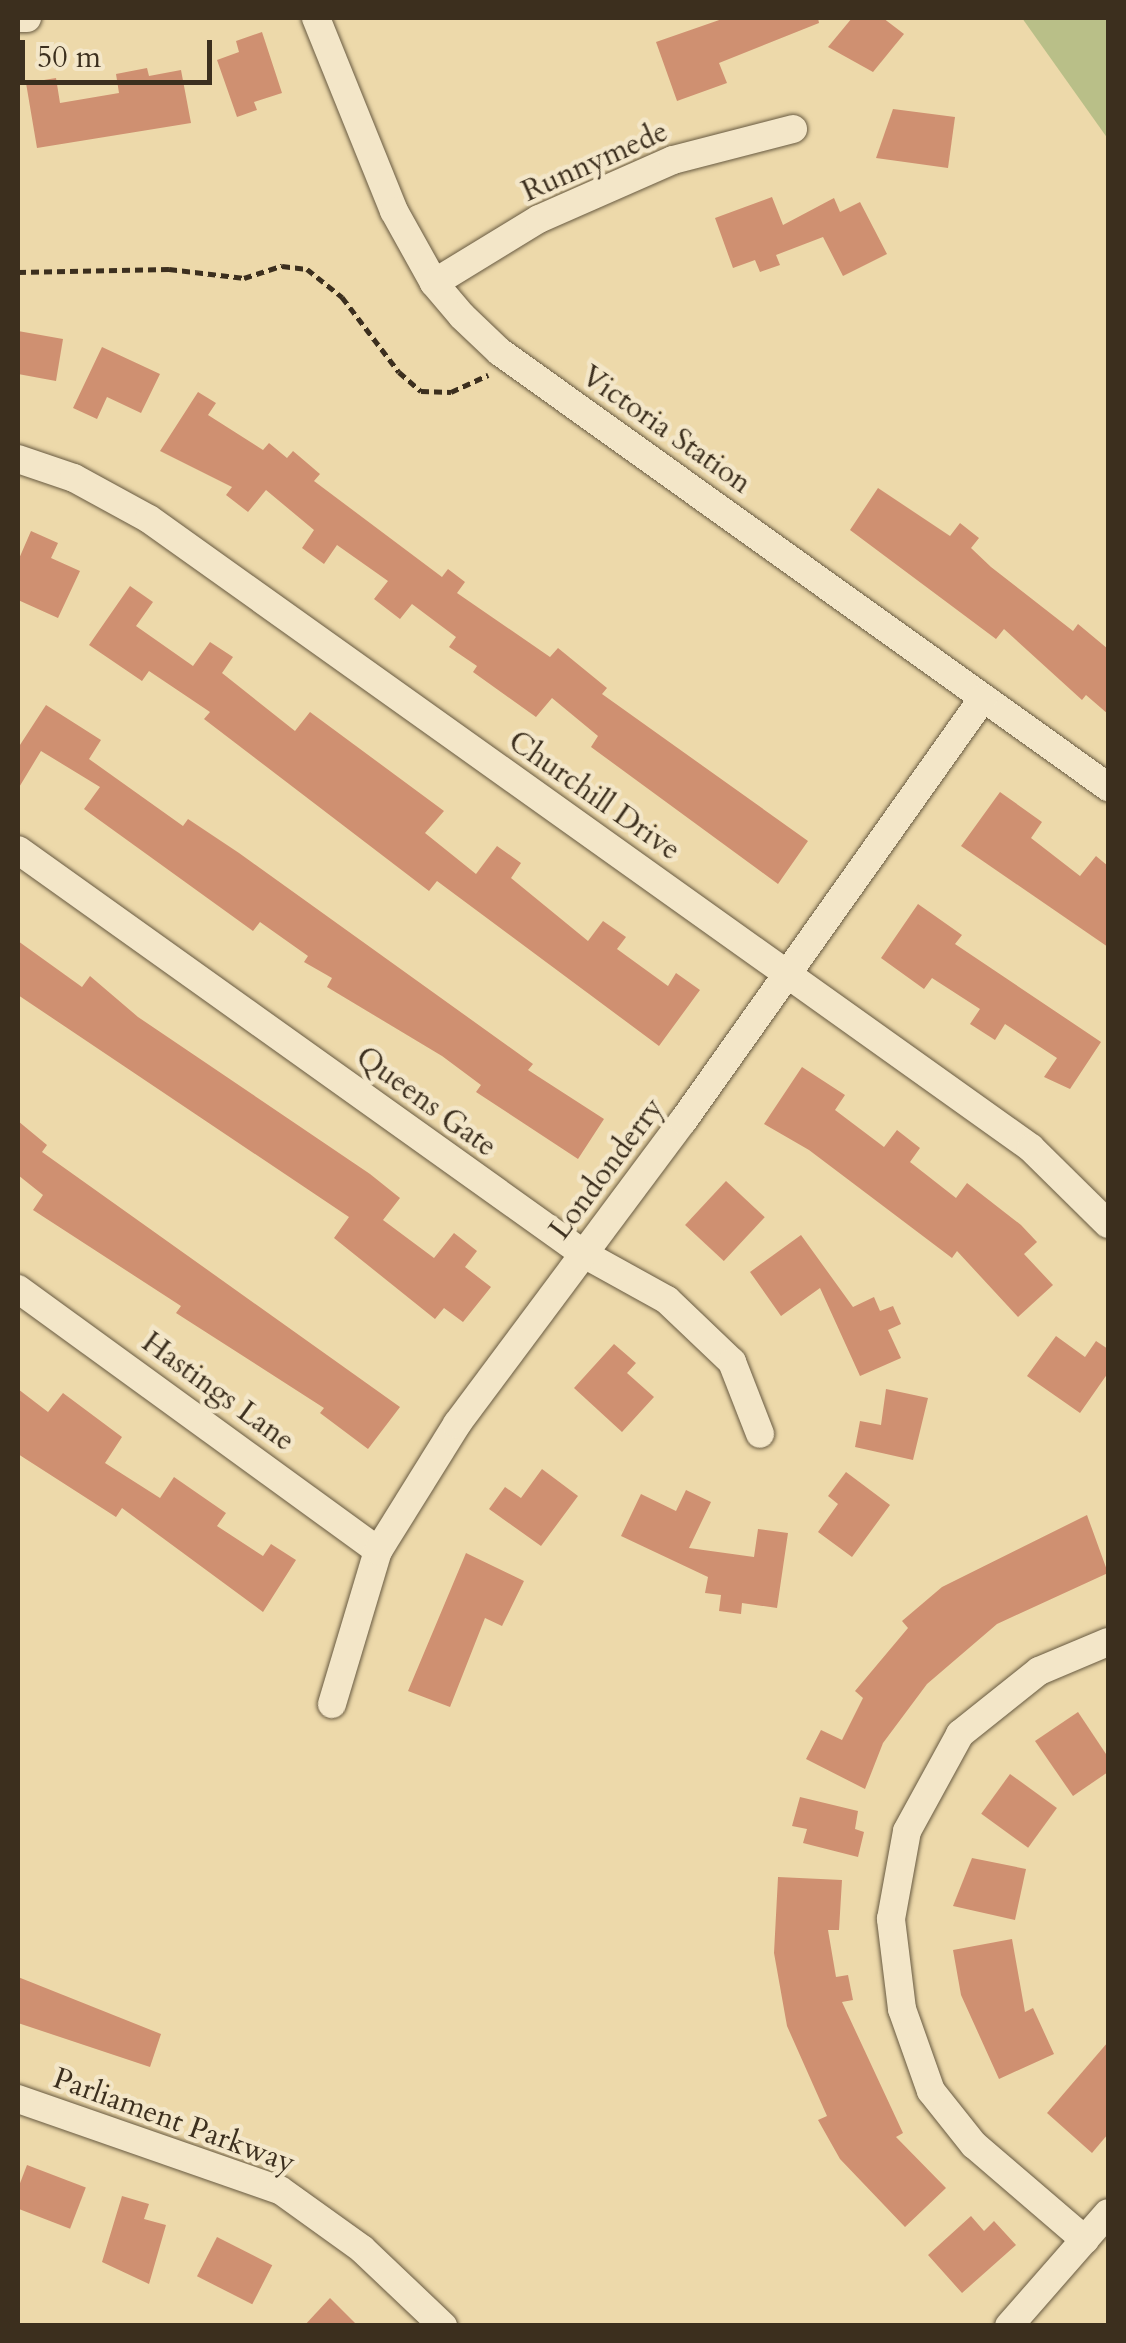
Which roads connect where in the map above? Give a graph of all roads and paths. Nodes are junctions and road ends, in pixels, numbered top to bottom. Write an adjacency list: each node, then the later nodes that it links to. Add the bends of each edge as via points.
1 (18, 18): 2 (street)
2 (27, 18)
3 (316, 18): 6 (street, Victoria Station, via 394,210)
4 (793, 129): 6 (street, Runnymede, via 673,160 540,220)
5 (18, 272): 7 (path, via 169,269 244,278 282,266 307,269 342,298 398,372 421,391 451,392 482,381)
6 (434, 282): 7 (street, Victoria Station)
7 (507, 357): 9 (street, Victoria Station)
8 (18, 459): 12 (street, Churchill Drive, via 74,478 149,519)
9 (983, 698): 10 (street, Victoria Station); 12 (street, Londonderry)
10 (1108, 787)
11 (18, 850): 14 (street, Queens Gate)
12 (788, 973): 13 (street, Churchill Drive, via 1031,1148); 14 (street, Londonderry)
13 (1108, 1224)
14 (584, 1254): 16 (street, Queens Gate, via 667,1300 732,1362); 17 (street, Londonderry, via 457,1424)
15 (18, 1289): 17 (street, Hastings Lane)
16 (760, 1434)
17 (378, 1551): 19 (street, Londonderry)
18 (1108, 1642): 22 (street, via 1039,1671 960,1734 907,1831 891,1919 902,2009 931,2091 974,2144)
19 (332, 1704)
20 (18, 2099): 23 (street, Parliament Parkway, via 280,2190 362,2249)
21 (1108, 2213): 22 (street)
22 (1085, 2240): 24 (street)
23 (443, 2326)
24 (1009, 2326)

